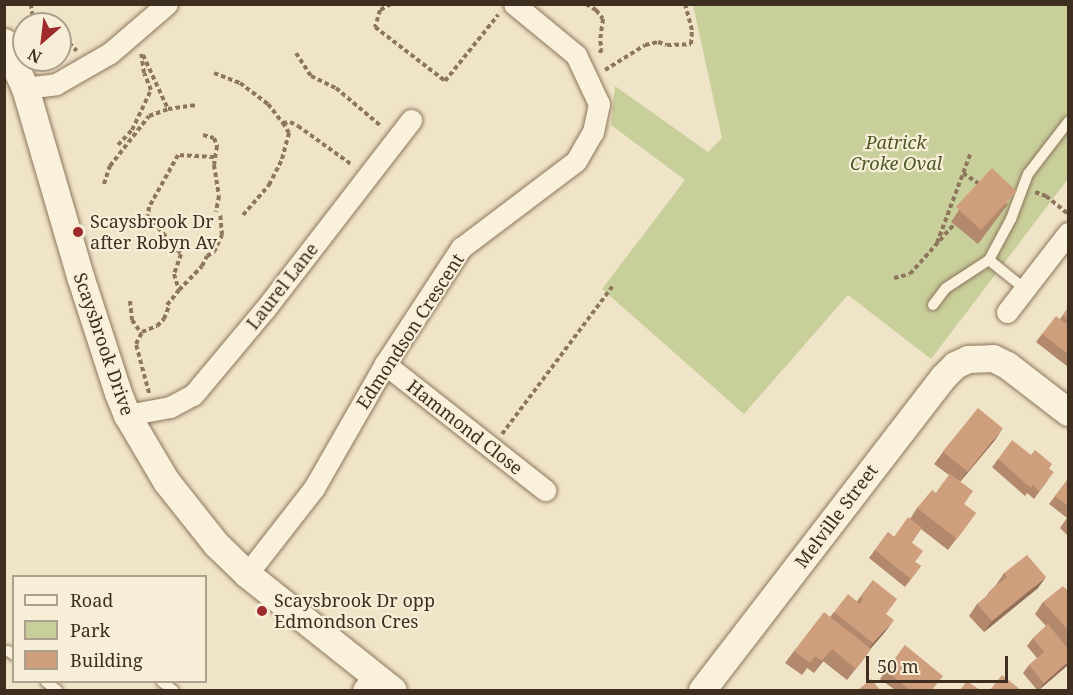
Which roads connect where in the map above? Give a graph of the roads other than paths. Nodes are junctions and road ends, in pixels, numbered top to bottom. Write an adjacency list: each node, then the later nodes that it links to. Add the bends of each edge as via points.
1 (167, 4): 4 (street, via 135,45 110,53 56,84)
2 (507, 8): 12 (street, Edmondson Crescent, via 576,55 599,104 593,132 576,161 462,248)
3 (4, 42): 4 (street, Scaysbrook Drive)
4 (26, 88): 14 (street, Scaysbrook Drive, via 80,276)
5 (411, 120): 14 (street, Laurel Lane, via 266,309 193,394 170,407)
6 (1068, 122): 8 (lane, via 1028,174 1011,219)
7 (1068, 233): 9 (street)
8 (989, 260): 9 (lane); 10 (lane, via 946,288)
9 (1025, 289): 11 (street)
10 (933, 305)
11 (1007, 312)
12 (385, 364): 15 (street, Hammond Close); 16 (street, Edmondson Crescent, via 314,488)
13 (1068, 412): 18 (street, Melville Street, via 993,358 981,356 955,365)
14 (127, 415): 16 (street, Scaysbrook Drive, via 166,481 216,544)
15 (545, 490)
16 (247, 574): 17 (street, Scaysbrook Drive)
17 (377, 685)
18 (702, 690)

